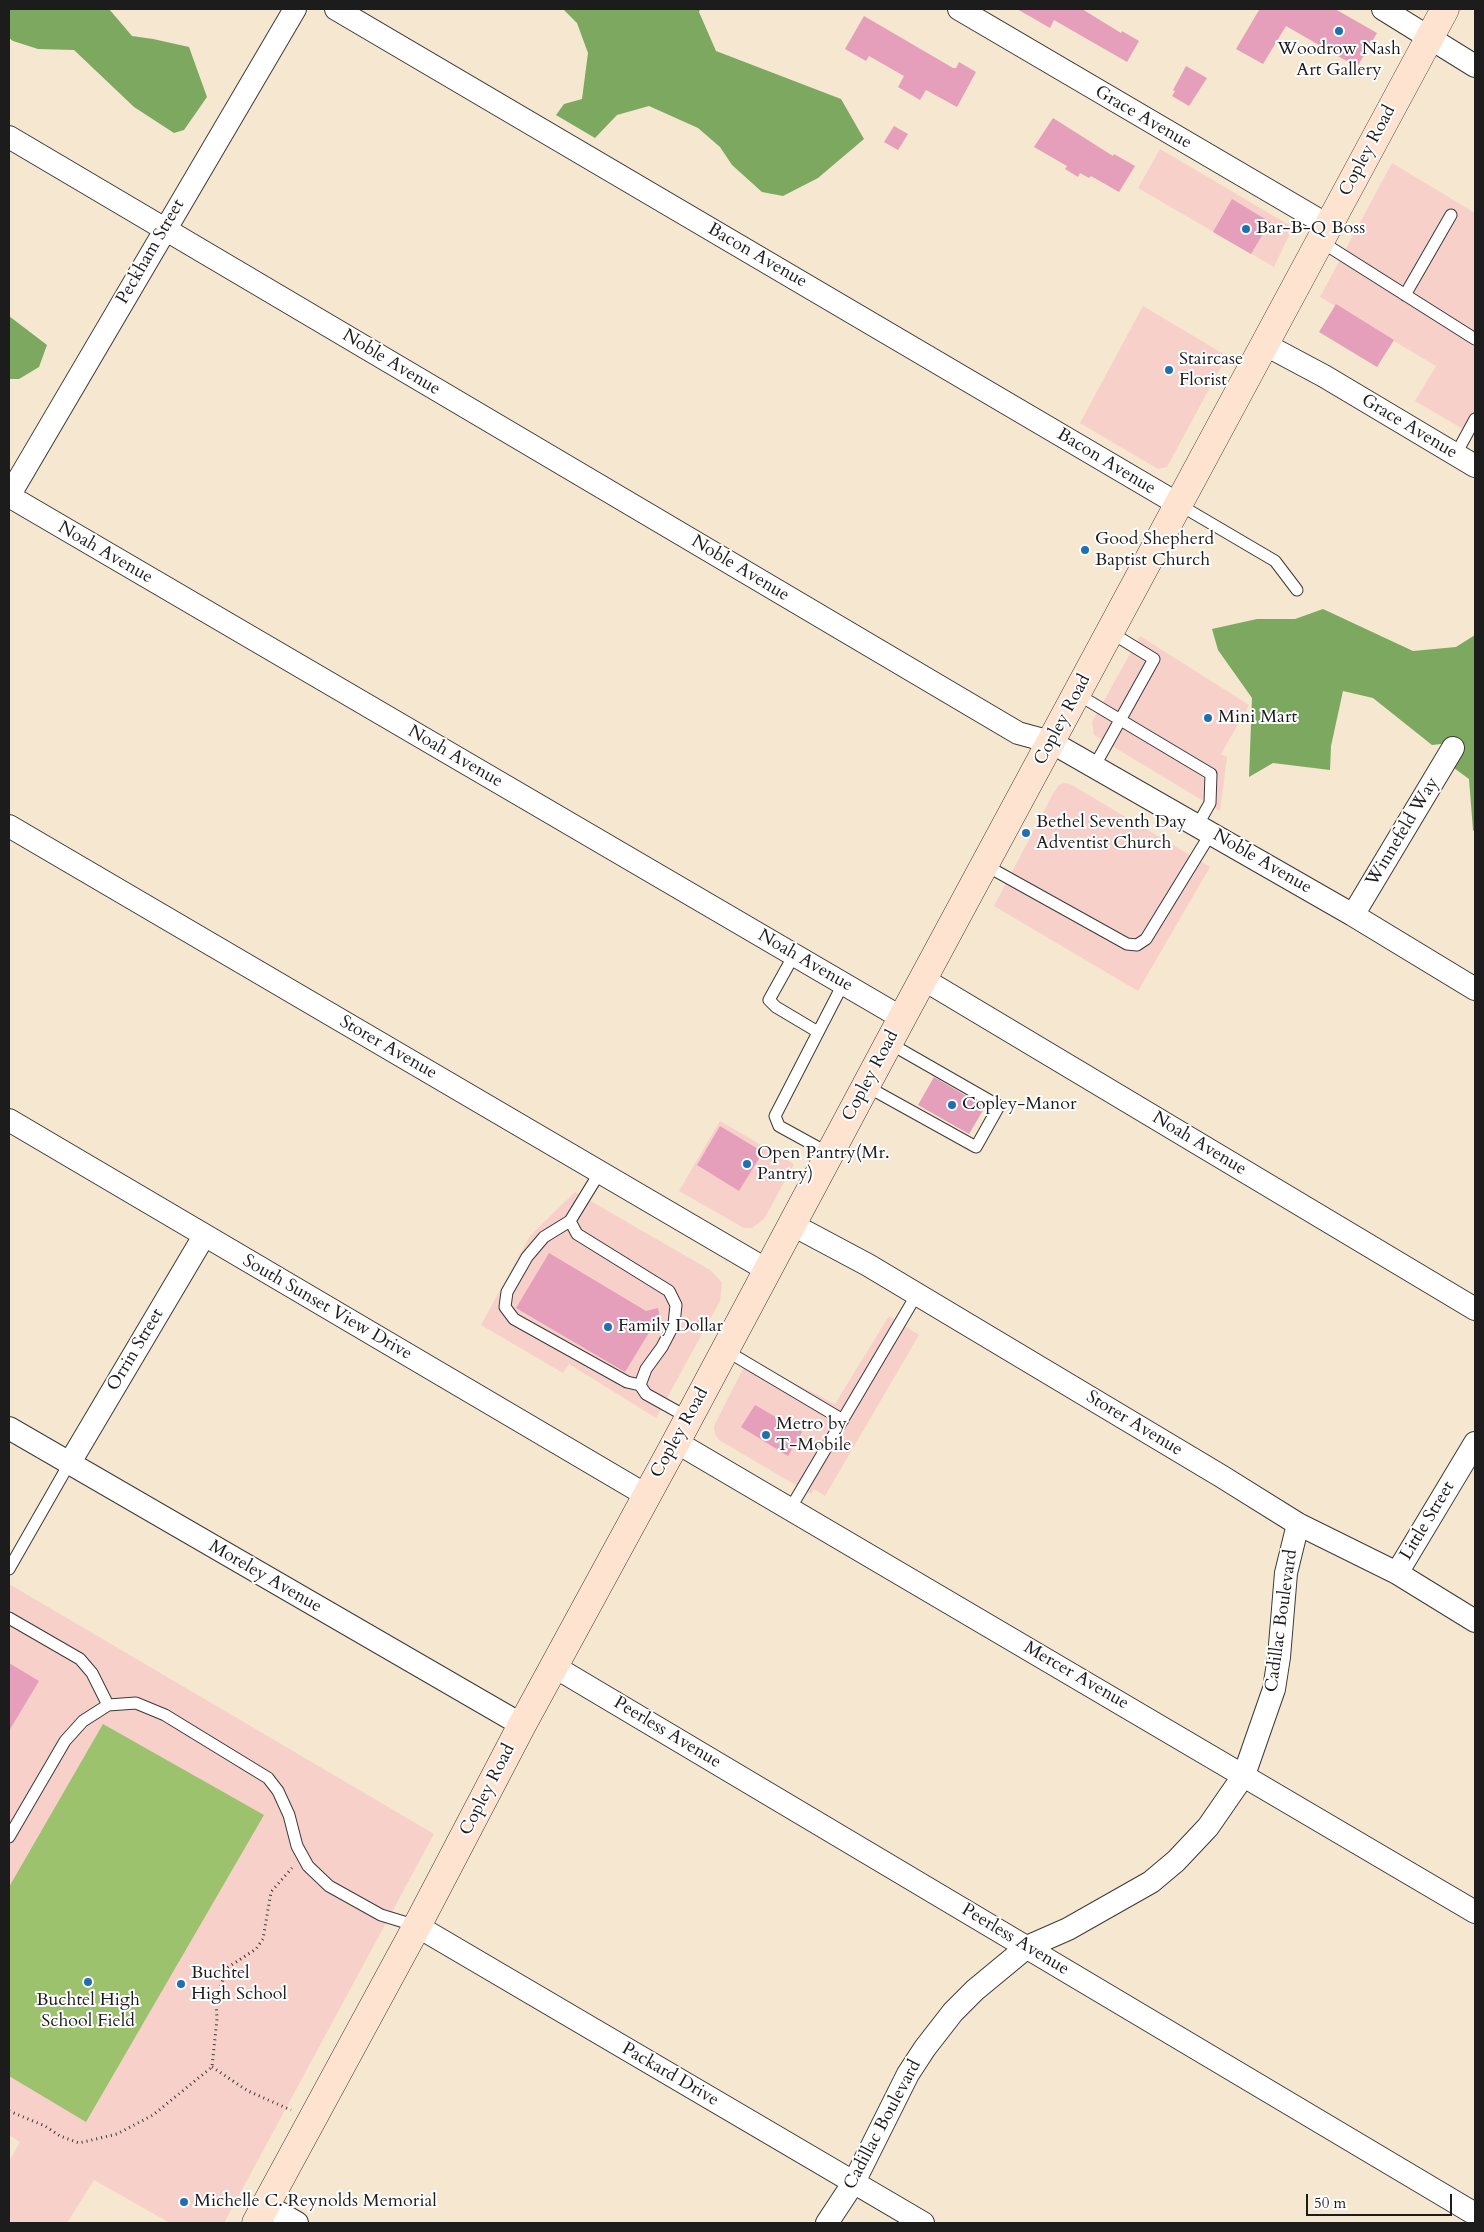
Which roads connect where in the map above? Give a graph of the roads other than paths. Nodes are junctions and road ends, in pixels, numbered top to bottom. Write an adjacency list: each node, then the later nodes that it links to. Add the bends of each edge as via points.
1 (295, 9): 10 (street, Peckham Street)
2 (336, 9): 19 (street, Bacon Avenue)
3 (959, 9): 11 (street, Grace Avenue)
4 (1383, 9): 6 (street)
5 (1444, 9): 6 (main road, Copley Road)
6 (1429, 38): 7 (street); 11 (main road, Copley Road)
7 (1475, 66)
8 (9, 137): 10 (street, Noble Avenue)
9 (1451, 215): 12 (lane)
10 (165, 229): 18 (street, Peckham Street); 24 (street, Noble Avenue, via 1018,733)
11 (1325, 233): 12 (lane); 14 (main road, Copley Road)
12 (1405, 295): 13 (lane)
13 (1475, 339)
14 (1264, 344): 16 (street, Grace Avenue); 19 (main road, Copley Road)
15 (1475, 419): 16 (lane)
16 (1456, 454): 17 (street, Grace Avenue)
17 (1475, 466)
18 (9, 496): 31 (street, Noah Avenue)
19 (1178, 504): 20 (lane, via 1275,561); 21 (main road, Copley Road)
20 (1297, 590)
21 (1110, 632): 22 (main road, Copley Road); 23 (lane, via 1154,660)
22 (1077, 694): 23 (lane); 24 (main road, Copley Road)
23 (1122, 720): 26 (lane); 28 (lane, via 1210,774 1210,804)
24 (1051, 742): 26 (street, Noble Avenue); 29 (main road, Copley Road)
25 (1452, 748): 30 (street, Winnefeld Way)
26 (1094, 767): 28 (street, Noble Avenue)
27 (9, 826): 41 (street, Storer Avenue)
28 (1204, 830): 29 (lane, via 1146,940 1137,945 1127,944); 30 (street, Noble Avenue)
29 (985, 865): 32 (main road, Copley Road)
30 (1353, 915): 34 (street, Noble Avenue)
31 (794, 955): 33 (street, Noah Avenue); 36 (lane, via 769,1000)
32 (923, 979): 35 (main road, Copley Road); 47 (street, Noah Avenue)
33 (843, 984): 35 (street, Noah Avenue); 36 (lane)
34 (1475, 989)
35 (902, 1018): 37 (main road, Copley Road)
36 (818, 1032): 40 (lane, via 775,1116 779,1126)
37 (889, 1043): 38 (main road, Copley Road); 38 (lane, via 999,1106 976,1147)
38 (866, 1086): 40 (main road, Copley Road)
39 (9, 1120): 44 (street, South Sunset View Drive)
40 (830, 1154): 43 (main road, Copley Road)
41 (600, 1172): 42 (lane); 45 (street, Storer Avenue)
42 (570, 1221): 49 (lane, via 577,1234 669,1290 676,1305 674,1324 646,1369); 49 (lane, via 544,1237 527,1257 507,1292 505,1307 514,1319 627,1382)
43 (793, 1225): 45 (main road, Copley Road); 46 (street, Storer Avenue)
44 (204, 1236): 55 (street, Orrin Street); 56 (street, South Sunset View Drive)
45 (767, 1270): 48 (main road, Copley Road)
46 (917, 1294): 51 (lane); 58 (street, Storer Avenue)
47 (1475, 1308)
48 (725, 1350): 50 (main road, Copley Road); 51 (lane)
49 (640, 1385): 50 (lane, via 646,1394)
50 (689, 1418): 53 (main road, Copley Road)
51 (843, 1420): 57 (lane)
52 (9, 1428): 55 (street, Moreley Avenue)
53 (676, 1442): 56 (main road, Copley Road); 57 (street, Mercer Avenue)
54 (1475, 1442): 60 (street, Little Street)
55 (69, 1464): 59 (lane); 65 (street, Moreley Avenue)
56 (646, 1495): 63 (main road, Copley Road)
57 (790, 1509): 66 (street, Mercer Avenue)
58 (1298, 1524): 60 (street, Storer Avenue); 66 (street, Cadillac Boulevard, via 1286,1573 1274,1689)
59 (9, 1569)
60 (1397, 1573): 62 (street, Storer Avenue)
61 (9, 1618): 64 (lane, via 80,1659 92,1673)
62 (1475, 1621)
63 (554, 1666): 65 (main road, Copley Road); 70 (street, Peerless Avenue)
64 (108, 1705): 67 (lane, via 83,1721 65,1741); 69 (lane, via 136,1703 166,1715 268,1778 289,1815 297,1846 308,1866 329,1886 381,1915)
65 (522, 1725): 69 (main road, Copley Road)
66 (1244, 1775): 68 (street, Mercer Avenue); 70 (street, Cadillac Boulevard, via 1208,1827 1151,1882 1068,1929)
67 (10, 1830)
68 (1475, 1912)
69 (417, 1926): 71 (street, Packard Drive); 72 (main road, Copley Road)
70 (1027, 1947): 71 (street, Cadillac Boulevard, via 953,2012 925,2048 908,2074); 73 (street, Peerless Avenue)
71 (854, 2182): 75 (street, Cadillac Boulevard); 76 (street, Packard Drive)
72 (261, 2214): 74 (street)
73 (1475, 2214)
74 (297, 2223)
75 (827, 2223)
76 (923, 2223)

